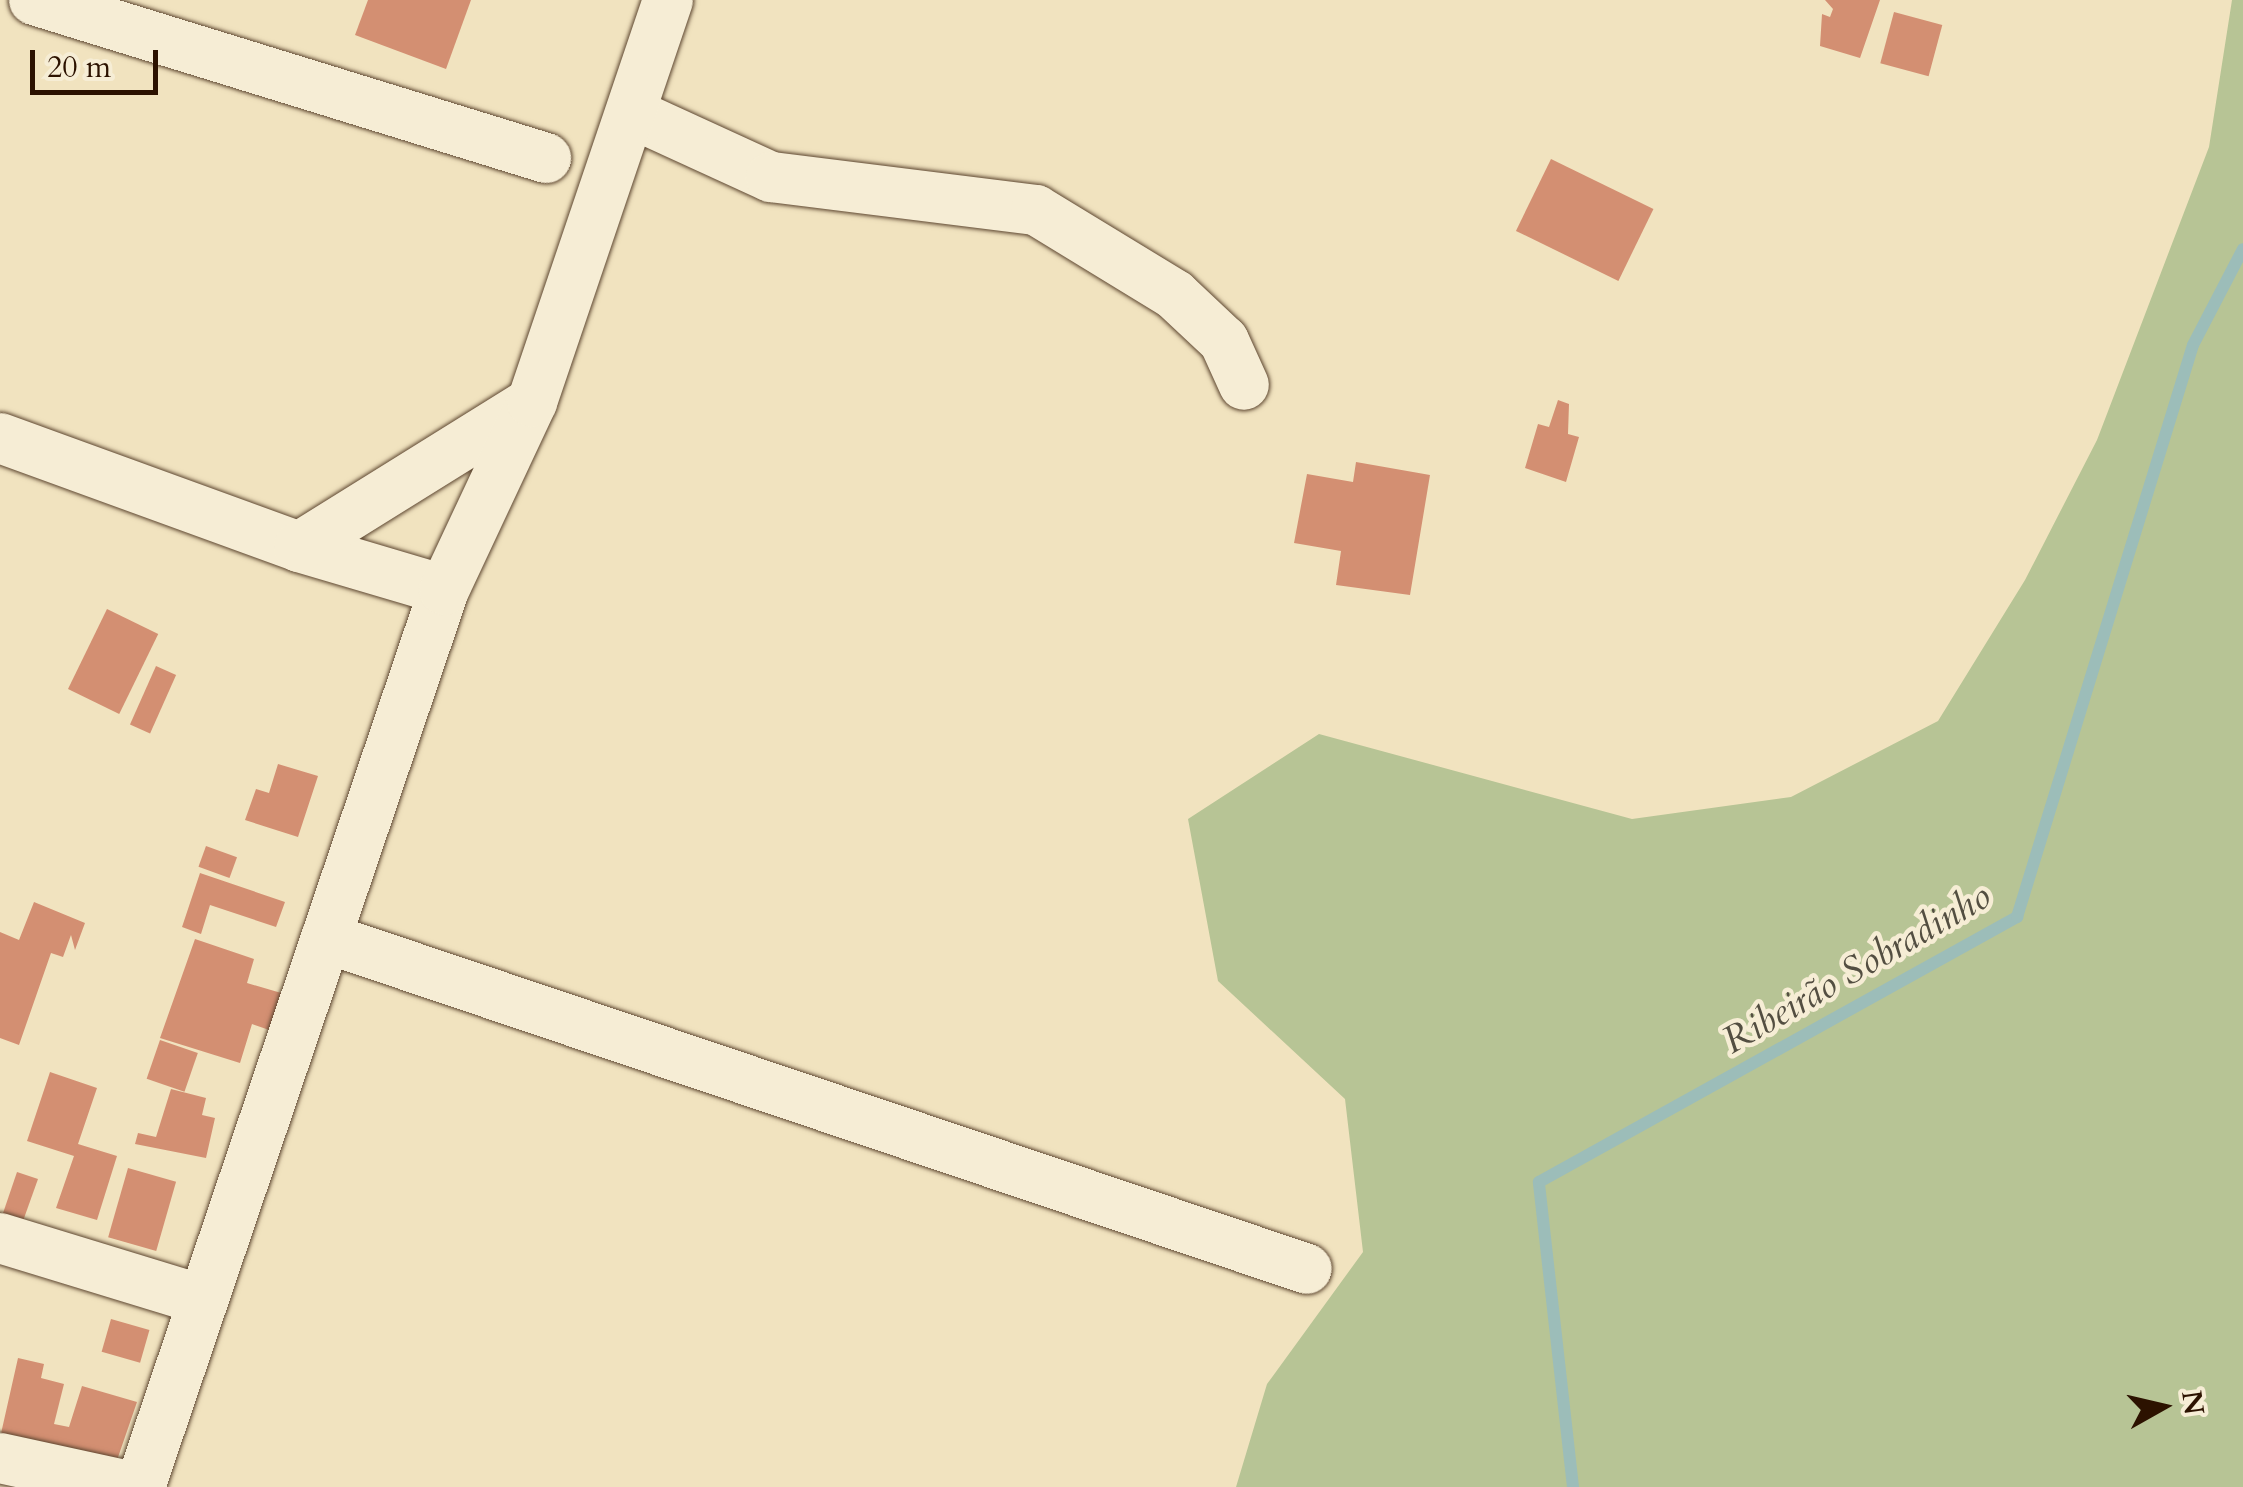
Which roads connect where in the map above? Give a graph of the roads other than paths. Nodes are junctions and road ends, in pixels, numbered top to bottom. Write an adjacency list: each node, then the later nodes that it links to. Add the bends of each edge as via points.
1 (34, 0): 4 (street)
2 (668, 0): 3 (street)
3 (631, 113): 5 (street, via 771,176 1036,210 1175,296 1224,341); 6 (street)
4 (546, 158)
5 (1244, 385)
6 (532, 402): 8 (street); 9 (street)
7 (0, 438): 8 (street)
8 (299, 546): 9 (street)
9 (444, 590): 10 (street)
10 (326, 938): 12 (street); 13 (street)
11 (0, 1238): 13 (street)
12 (1307, 1269)
13 (203, 1300): 15 (street)
14 (0, 1458): 15 (street)
15 (136, 1487)

